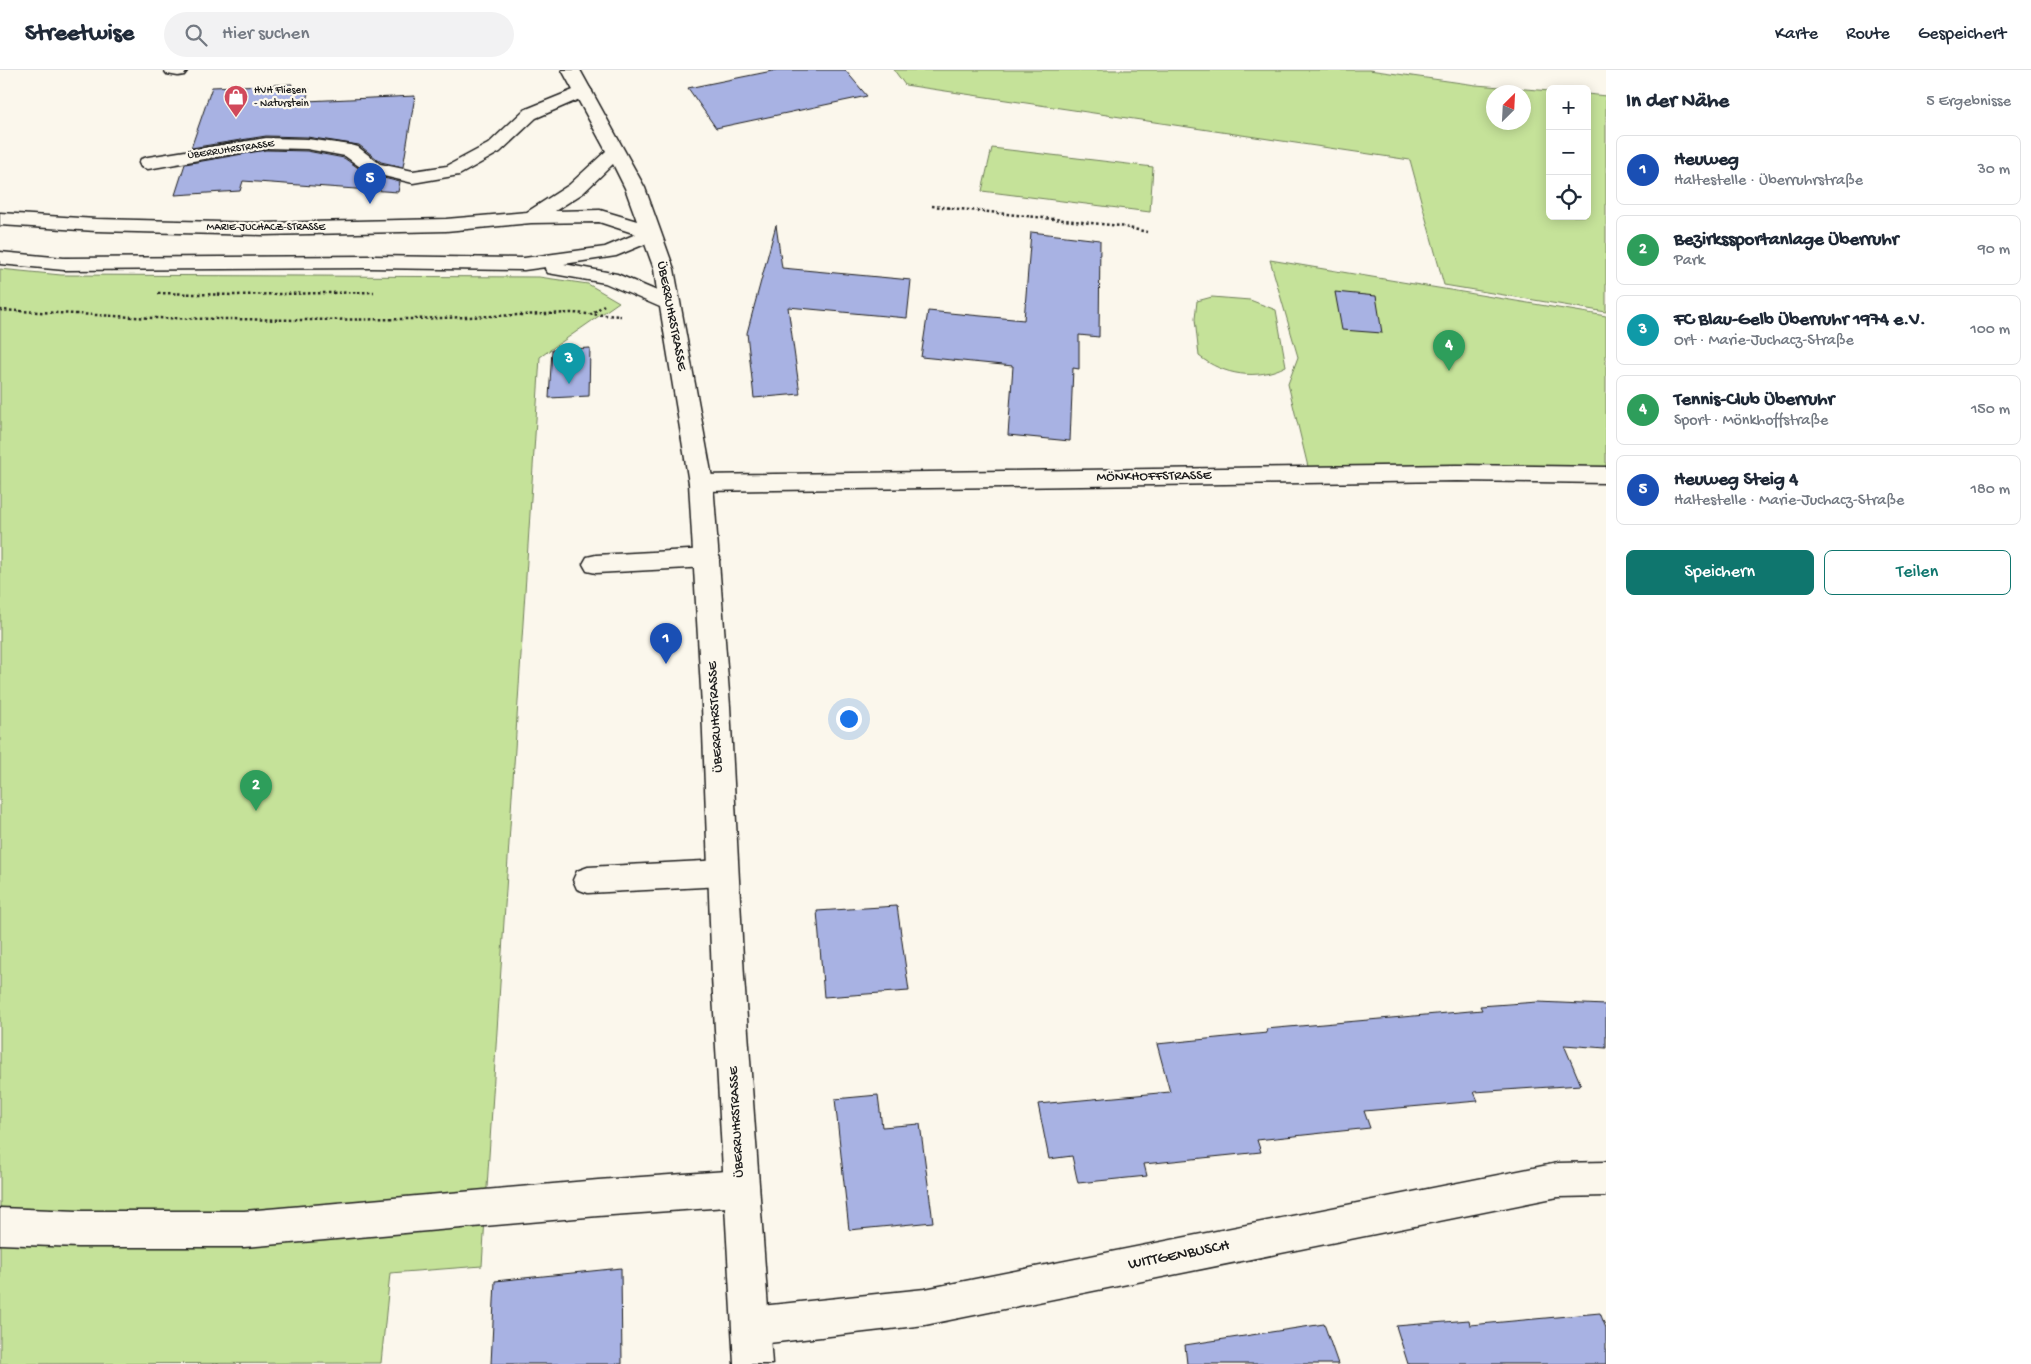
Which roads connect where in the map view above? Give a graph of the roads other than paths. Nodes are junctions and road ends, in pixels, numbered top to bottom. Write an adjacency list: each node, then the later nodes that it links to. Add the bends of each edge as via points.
1 (571, 70): 2 (main road, ÜBERRUHRSTRASSE)
2 (583, 91): 3 (main road, ÜBERRUHRSTRASSE); 4 (main road, ÜBERRUHRSTRASSE, via 530,114 494,148 452,171 413,177 374,168 350,151 307,144 266,143)
3 (616, 152): 5 (main road, MARIE-JUCHACZ-STRASSE, via 576,189); 7 (main road, ÜBERRUHRSTRASSE, via 635,188)
4 (148, 164)
5 (531, 217): 6 (main road, MARIE-JUCHACZ-STRASSE, via 446,224 264,229); 7 (main road, MARIE-JUCHACZ-STRASSE, via 600,216)
6 (0, 219)
7 (652, 233): 9 (main road, via 610,252); 10 (main road, ÜBERRUHRSTRASSE, via 664,269)
8 (0, 258): 9 (main road, via 64,264)
9 (524, 264): 10 (main road, via 610,278)
10 (670, 304): 12 (main road, ÜBERRUHRSTRASSE)
11 (1606, 475): 12 (main road, MÖNKHOFFSTRASSE, via 1457,473)
12 (702, 483): 13 (main road, ÜBERRUHRSTRASSE)
13 (708, 558): 14 (main road); 15 (main road, ÜBERRUHRSTRASSE)
14 (596, 564)
15 (723, 873): 16 (main road); 18 (main road, ÜBERRUHRSTRASSE)
16 (588, 880)
17 (1606, 1179): 20 (main road, WITTGENBUSCH, via 1558,1180 926,1307)
18 (741, 1188): 19 (main road, via 244,1229); 20 (main road, ÜBERRUHRSTRASSE)
19 (0, 1226)
20 (752, 1326): 21 (main road, ÜBERRUHRSTRASSE)
21 (753, 1364)

